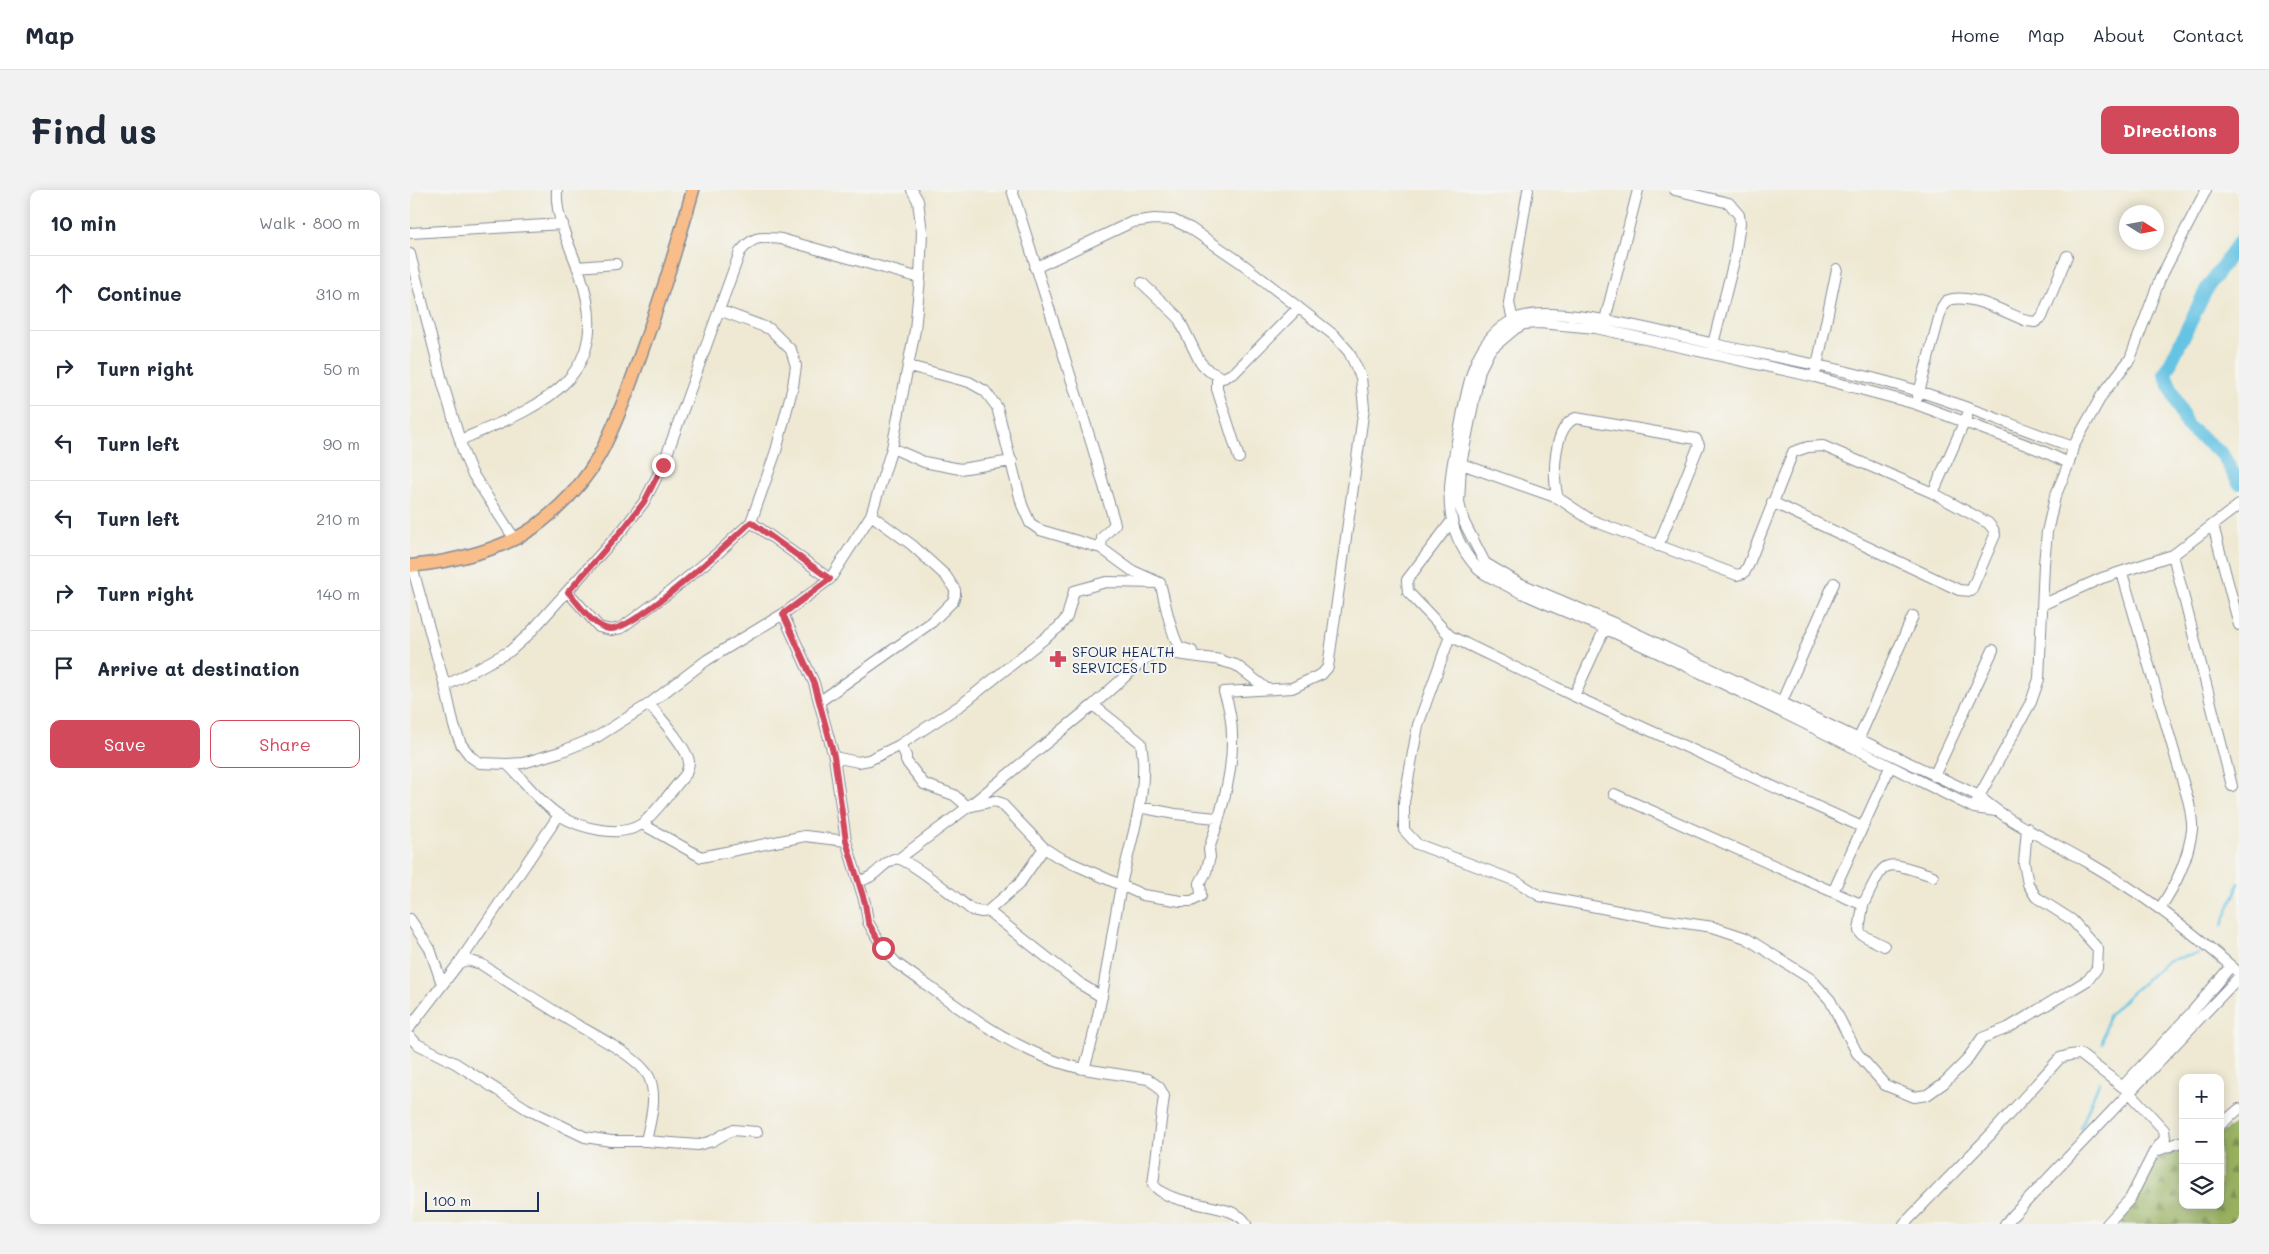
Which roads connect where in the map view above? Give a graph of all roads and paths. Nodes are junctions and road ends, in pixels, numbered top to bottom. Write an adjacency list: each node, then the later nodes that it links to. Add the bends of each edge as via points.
1 (557, 190): 9 (street, via 558,212)
2 (693, 190): 47 (main road, via 643,348 600,454 560,505 540,524)
3 (912, 190): 17 (street, via 918,201 922,232)
4 (1012, 190): 15 (street)
5 (1528, 190): 22 (street, via 1509,303)
6 (1638, 190): 21 (street)
7 (1675, 190): 23 (street, via 1729,203 1739,215 1735,257)
8 (2206, 190): 33 (street, via 2160,279 2130,359 2102,396)
9 (563, 224): 10 (street); 14 (street)
10 (410, 233)
11 (410, 254): 32 (street)
12 (2067, 256): 28 (street, via 2042,317 2035,322 2027,322 1972,300 1946,301)
13 (616, 264): 14 (street)
14 (577, 267): 32 (street, via 590,313 589,333 572,375 562,388 540,404)
15 (1035, 268): 19 (street, via 1132,222 1173,220 1240,262); 49 (street, via 1115,524 1102,538)
16 (1836, 269): 24 (street)
17 (920, 278): 20 (street, via 781,239 763,237 750,240 740,252); 25 (street)
18 (1142, 283): 26 (street, via 1178,317 1200,362)
19 (1298, 308): 26 (street, via 1234,372 1223,378); 66 (street, via 1335,336 1349,352 1361,378 1364,408 1328,667 1322,674 1292,688)
20 (719, 310): 44 (street, via 770,329 792,350 796,366 776,451); 56 (street, via 663,465 644,502)
21 (1606, 320): 22 (street, via 1545,314 1527,315); 23 (street)
22 (1514, 324): 23 (street, via 1596,328); 37 (street, via 1490,350 1480,370)
23 (1712, 349): 24 (street); 27 (street)
24 (1817, 365): 27 (street); 28 (street)
25 (909, 366): 34 (street); 36 (street, via 969,382 985,391 997,407)
26 (1217, 377): 35 (street, via 1217,389)
27 (1815, 377): 29 (street)
28 (1920, 391): 29 (street); 30 (street)
29 (1916, 404): 31 (street)
30 (1970, 410): 31 (street); 33 (street)
31 (1965, 421): 38 (street); 39 (street)
32 (460, 440): 47 (street, via 472,473)
33 (2073, 447): 38 (street)
34 (892, 448): 36 (street, via 924,462 960,469); 43 (street)
35 (1238, 458)
36 (1012, 461): 49 (street, via 1022,505 1030,523 1040,530)
37 (1457, 463): 40 (street); 45 (street, via 1448,493); 71 (street, via 1459,503 1464,522 1485,563 1517,582 1616,624)
38 (2069, 463): 57 (street, via 2055,497 2047,532)
39 (1932, 493): 41 (street, via 1823,446 1793,452); 41 (street, via 1988,523 1993,529 1995,535 1970,590 1959,590)
40 (1558, 498): 48 (street, via 1591,520); 48 (street, via 1553,478 1560,435 1571,420 1576,418 1696,438 1699,445)
41 (1772, 502): 48 (street, via 1748,566 1737,575)
42 (2238, 506): 46 (street)
43 (871, 515): 53 (street); 68 (street, via 912,545 946,576 955,595 932,622)
44 (751, 522): 53 (street); 56 (street, via 719,552 621,628 611,630 599,626)
45 (1451, 522): 61 (street, via 1460,546 1481,572); 62 (street, via 1407,580 1408,592)
46 (2213, 526): 50 (street); 60 (street)
47 (514, 538): 51 (main road, via 453,560)
48 (1658, 546)
49 (1101, 548): 54 (street, via 1131,570)
50 (2173, 555): 52 (street); 78 (street)
51 (411, 566): 65 (street)
52 (2122, 573): 57 (street, via 2102,578); 98 (street, via 2188,803 2192,828 2175,887)
53 (830, 579): 58 (street)
54 (1160, 583): 64 (street, via 1173,636 1180,647); 73 (street, via 1106,582 1074,590 1067,617 1059,627 961,705)
55 (1834, 583): 71 (street)
56 (568, 592): 65 (street, via 510,652)
57 (2044, 604): 80 (street, via 2039,679 2031,702)
58 (783, 614): 68 (street, via 814,683); 69 (street, via 707,660)
59 (1913, 616): 72 (street)
60 (2239, 625)
61 (1604, 628): 67 (street); 71 (street)
62 (1450, 636): 67 (street); 89 (street, via 1418,724 1404,802 1404,830 1417,844 1516,881 1540,896 1713,927 1746,938 1816,984 1830,1000 1857,1053 1885,1085 1914,1097 1927,1095 1944,1083 1966,1061 1982,1038 2008,1028 2088,980 2097,968 2098,949 2072,920 2036,897 2028,884 2024,863)
63 (1993, 650): 77 (street)
64 (1221, 660): 66 (street, via 1236,665 1267,689); 70 (street, via 1162,652 1146,658)
65 (445, 686): 75 (street, via 454,726 461,744 471,757 480,763)
66 (1224, 692): 86 (street, via 1233,723 1226,793)
67 (1574, 696): 88 (street)
68 (819, 702): 74 (street)
69 (649, 704): 75 (street, via 597,737 560,752 523,763); 87 (street, via 677,739 689,763 686,774)
70 (1093, 705): 81 (street); 82 (street, via 1141,743 1144,759)
71 (1779, 707): 72 (street)
72 (1857, 743): 76 (street); 77 (street)
73 (898, 746): 74 (street, via 858,762); 81 (street, via 924,784 954,795)
74 (834, 756): 90 (street)
75 (507, 764): 85 (street)
76 (1890, 767): 83 (street); 88 (street)
77 (1934, 776): 80 (street)
78 (2232, 786)
79 (1614, 794): 96 (street)
80 (1979, 796): 83 (street); 84 (street)
81 (968, 807): 91 (street, via 994,801 1001,803); 92 (street)
82 (1139, 807): 86 (street); 95 (street)
83 (1974, 808): 84 (street)
84 (1996, 811): 89 (street)
85 (559, 815): 87 (street, via 609,831 632,829); 102 (street)
86 (1217, 818): 95 (street, via 1199,899 1163,899 1143,895)
87 (642, 824): 90 (street, via 701,857 805,836)
88 (1862, 827): 96 (street)
89 (2026, 828): 98 (street, via 2090,863)
90 (846, 841): 94 (street)
91 (1044, 848): 95 (street); 99 (street, via 1019,884)
92 (900, 858): 94 (street, via 870,878); 99 (street, via 972,910)
93 (1933, 876): 97 (street, via 1893,864 1886,865 1879,872)
94 (858, 881): 110 (street, via 868,922 896,964 998,1033 1054,1061)
95 (1121, 885): 107 (street)
96 (1833, 892): 97 (street)
97 (1863, 905): 101 (street, via 1859,931)
98 (2160, 908): 103 (street)
99 (988, 911): 107 (street)
100 (410, 919): 106 (street, via 430,949)
101 (1884, 946)
102 (458, 962): 106 (street); 115 (street, via 467,960 481,964 617,1047 640,1068 651,1084 653,1107)
103 (2231, 966): 104 (street); 111 (street)
104 (2239, 973)
105 (2239, 977): 111 (street)
106 (442, 984): 108 (street)
107 (1102, 997): 110 (street, via 1096,1033)
108 (410, 1028)
109 (410, 1037): 115 (street, via 528,1109 576,1134 611,1141)
110 (1084, 1069): 118 (street, via 1155,1082 1164,1096 1153,1184 1158,1191 1176,1199 1226,1211 1239,1216)
111 (2126, 1089): 117 (street, via 2164,1130 2165,1138); 119 (street, via 2080,1054 2060,1058); 120 (street)
112 (2239, 1110): 113 (street)
113 (2224, 1122)
114 (756, 1132): 115 (street, via 732,1130 698,1145)
115 (646, 1141)
116 (2179, 1143): 117 (street)
117 (2154, 1152): 121 (street, via 2130,1199)
118 (1246, 1224)
119 (1904, 1224)
120 (2004, 1224)
121 (2108, 1224)

